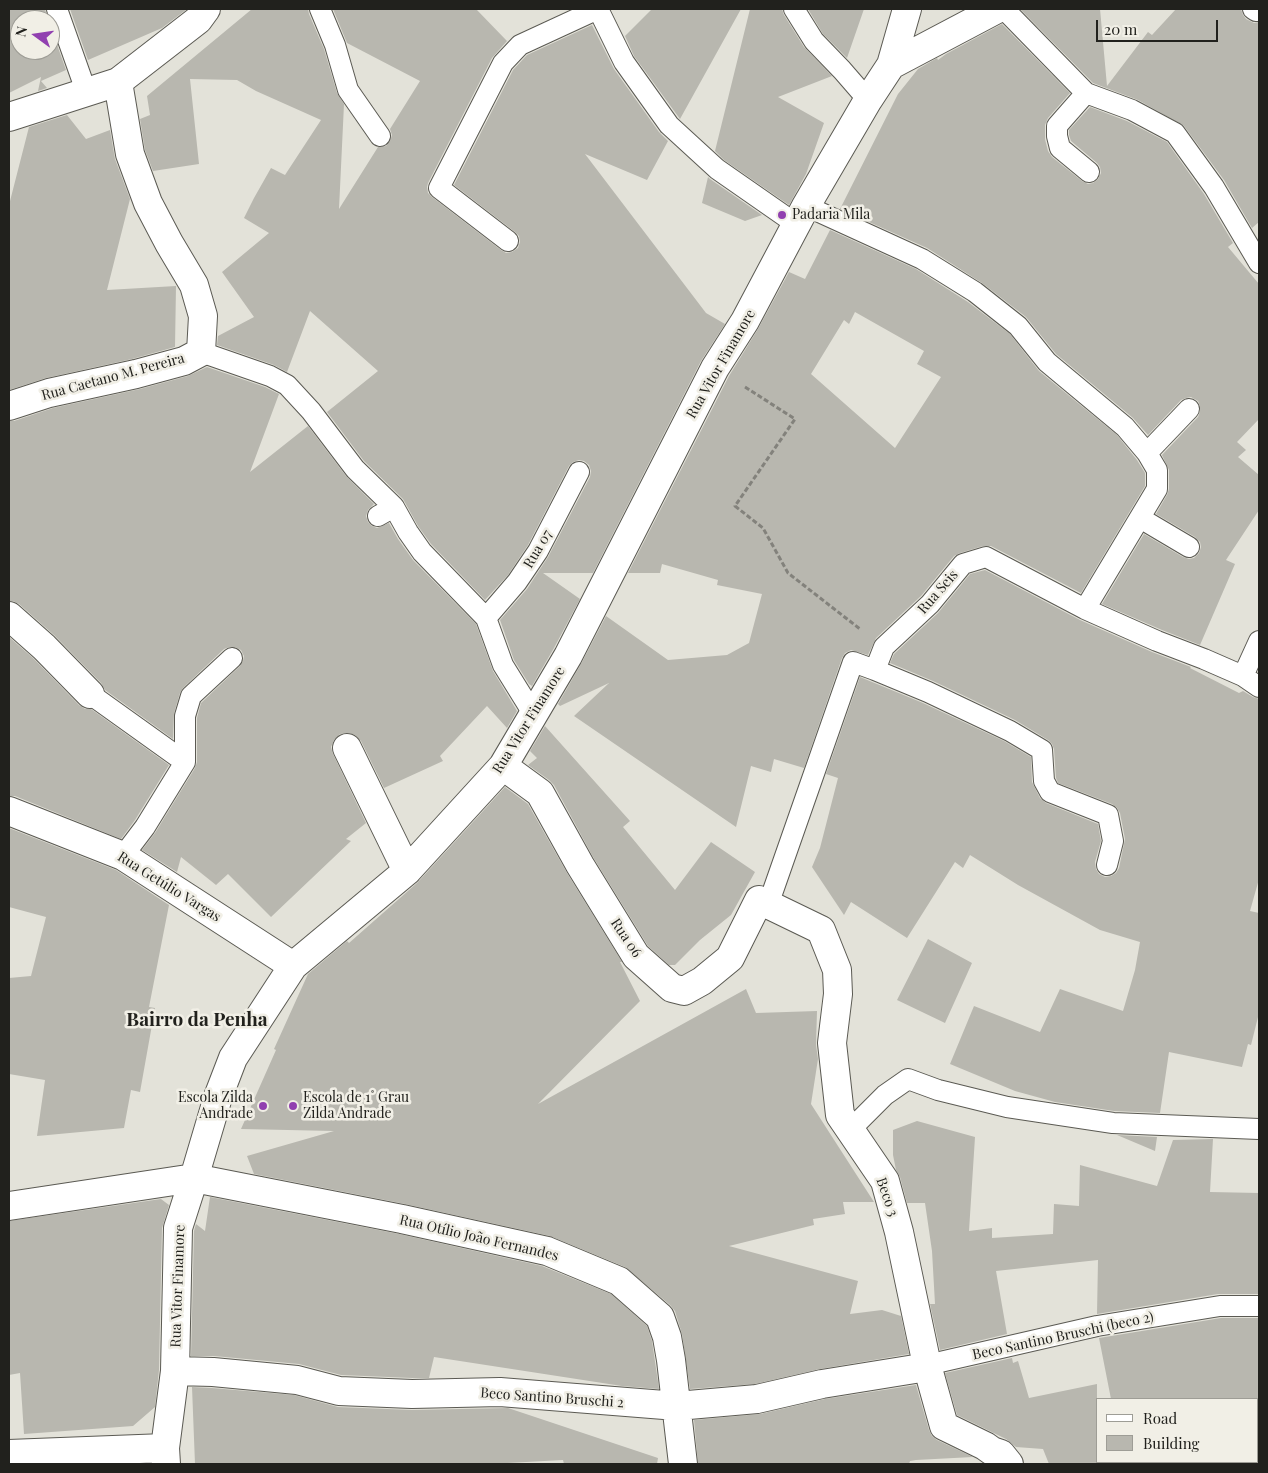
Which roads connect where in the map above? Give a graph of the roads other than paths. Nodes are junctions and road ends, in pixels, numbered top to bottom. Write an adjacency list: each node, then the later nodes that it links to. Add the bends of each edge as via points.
1 (57, 9): 13 (lane)
2 (206, 9): 12 (street, via 198,20)
3 (320, 9): 17 (lane, via 348,90)
4 (598, 9): 19 (lane, via 624,62 669,125 717,169); 20 (lane, via 520,45 503,63 438,188)
5 (794, 9): 15 (lane, via 814,41)
6 (907, 9): 11 (street)
7 (997, 9): 11 (street, Rua Vitor Finamore)
8 (1004, 9): 14 (lane)
9 (1254, 9): 10 (lane)
10 (1259, 10)
11 (891, 65): 15 (street, Rua Vitor Finamore)
12 (118, 82): 13 (street); 22 (street, Rua Caetano M. Pereira, via 130,154 148,203 194,285 203,316)
13 (86, 92): 16 (street)
14 (1086, 93): 18 (lane, via 1058,126 1057,136 1060,148); 21 (lane, via 1132,110 1175,133 1214,187)
15 (868, 100): 19 (street, Rua Vitor Finamore)
16 (9, 117)
17 (380, 136)
18 (1088, 172)
19 (801, 215): 25 (lane, via 922,259 975,292 1018,326 1047,362 1125,427); 37 (street, Rua Vitor Finamore, via 745,321 715,368 568,656)
20 (508, 241)
21 (1259, 263)
22 (201, 352): 23 (street, Rua Caetano M. Pereira, via 184,361 49,393); 31 (lane, via 287,385 311,411 386,511)
23 (9, 406)
24 (1189, 409): 25 (lane)
25 (1147, 453): 27 (lane, via 1157,470 1157,489)
26 (579, 472): 31 (lane, Rua 07, via 538,551)
27 (1140, 518): 28 (lane); 29 (lane)
28 (1189, 547)
29 (1085, 609): 34 (lane, Rua Seis, via 986,557 963,564 930,604 884,648); 35 (lane, Rua Seis)
30 (9, 616): 36 (street)
31 (486, 618): 37 (lane, via 503,665)
32 (1259, 641): 35 (lane)
33 (232, 658): 39 (lane, via 191,696 185,716)
34 (875, 670): 43 (lane, via 1010,731 1042,750 1044,781 1050,792 1108,815 1113,841); 45 (lane, via 853,662)
35 (1251, 681)
36 (90, 694): 39 (lane)
37 (534, 715): 40 (street, Rua Vitor Finamore)
38 (347, 748): 44 (street)
39 (185, 762): 42 (lane)
40 (503, 766): 44 (street, Rua Vitor Finamore); 45 (street, Rua 06, via 540,793 636,956 672,988 684,991 730,958 758,900)
41 (9, 811): 42 (street, Rua Getúlio Vargas)
42 (123, 856): 46 (street, Rua Getúlio Vargas)
43 (1107, 865)
44 (407, 871): 46 (street, Rua Vitor Finamore)
45 (768, 905): 48 (street, Beco 3, via 821,930 837,970 838,994 832,1043 840,1115)
46 (293, 966): 49 (street, Rua Vitor Finamore, via 233,1058)
47 (1259, 1129): 48 (lane, via 1103,1122 1007,1107 908,1079 885,1095)
48 (850, 1130): 52 (street, Beco 3, via 885,1182)
49 (194, 1178): 50 (street, Rua Otílio João Fernandes); 53 (street, Rua Vitor Finamore, via 178,1228); 54 (street, Rua Otílio João Fernandes, via 547,1251 619,1281 660,1317 667,1337)
50 (9, 1206)
51 (1259, 1306): 52 (lane, Beco Santino Bruschi (beco 2), via 1220,1306 1097,1326)
52 (927, 1365): 54 (street, Beco Santino Bruschi 2, via 757,1399); 58 (street, Beco 3, via 944,1426 1002,1454)
53 (176, 1371): 54 (street, Beco Santino Bruschi 2, via 297,1380 338,1391 412,1394 500,1392); 56 (street, Rua Vitor Finamore)
54 (677, 1406): 57 (street, Rua Otílio João Fernandes)
55 (9, 1454): 56 (street)
56 (166, 1456)
57 (683, 1464)
58 (1009, 1464)

